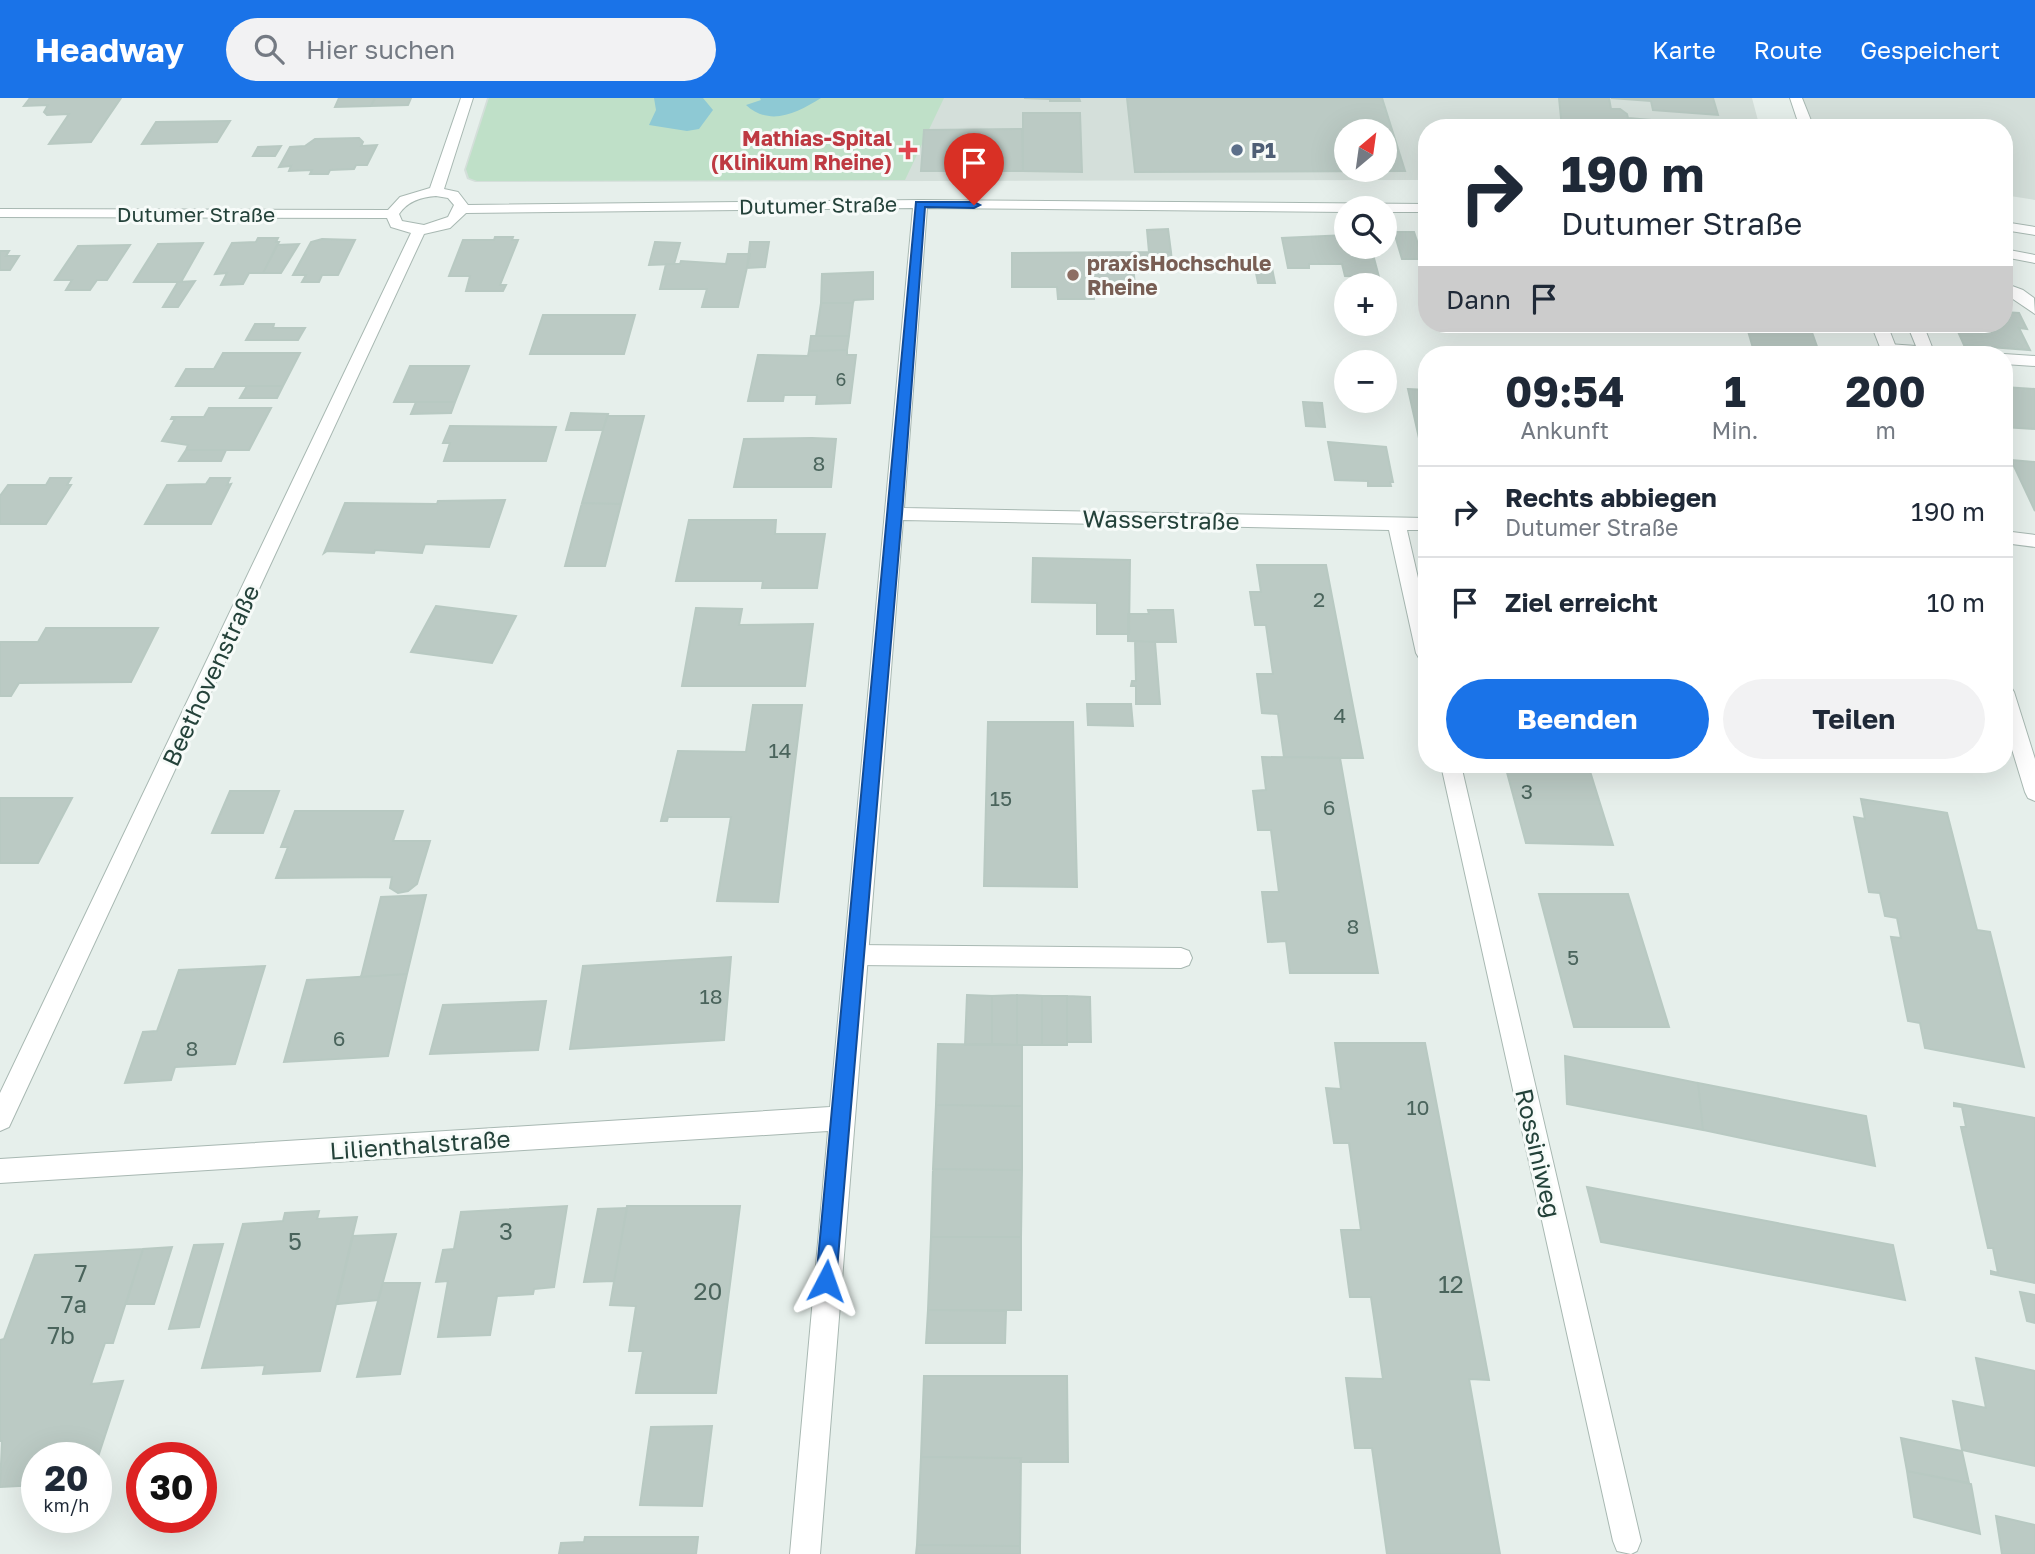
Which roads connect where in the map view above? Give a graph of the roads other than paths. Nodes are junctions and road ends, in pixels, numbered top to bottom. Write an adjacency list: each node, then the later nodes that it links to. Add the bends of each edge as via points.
1 (467, 98): 4 (street)
2 (1796, 98): 3 (street)
3 (1804, 119)
4 (436, 192): 7 (street, via 453,195); 9 (street, via 407,199)
5 (920, 204): 6 (street, Dutumer Straße); 7 (street, Dutumer Straße); 19 (street)
6 (1418, 208)
7 (461, 209): 11 (street, via 442,226)
8 (0, 213): 9 (street, Dutumer Straße)
9 (392, 214): 11 (street, via 396,224)
10 (2013, 227): 12 (street)
11 (419, 230): 31 (street, Beethovenstraße)
12 (2035, 231)
13 (2013, 255): 14 (street)
14 (2035, 259)
15 (2013, 290): 16 (street)
16 (2035, 309)
17 (2013, 360): 18 (street)
18 (2035, 361)
19 (896, 514): 20 (street, Wasserstraße); 28 (street)
20 (1397, 524): 21 (street, Wasserstraße); 24 (street)
21 (1418, 524)
22 (2013, 538): 23 (street)
23 (2035, 541)
24 (1418, 617)
25 (2013, 721): 27 (street)
26 (1453, 773): 33 (street, Rossiniweg)
27 (2035, 792)
28 (855, 955): 29 (street); 30 (street)
29 (1181, 958)
30 (839, 1118): 32 (street, Lilienthalstraße); 34 (street)
31 (0, 1119)
32 (0, 1171)
33 (1627, 1541)
34 (804, 1554)

